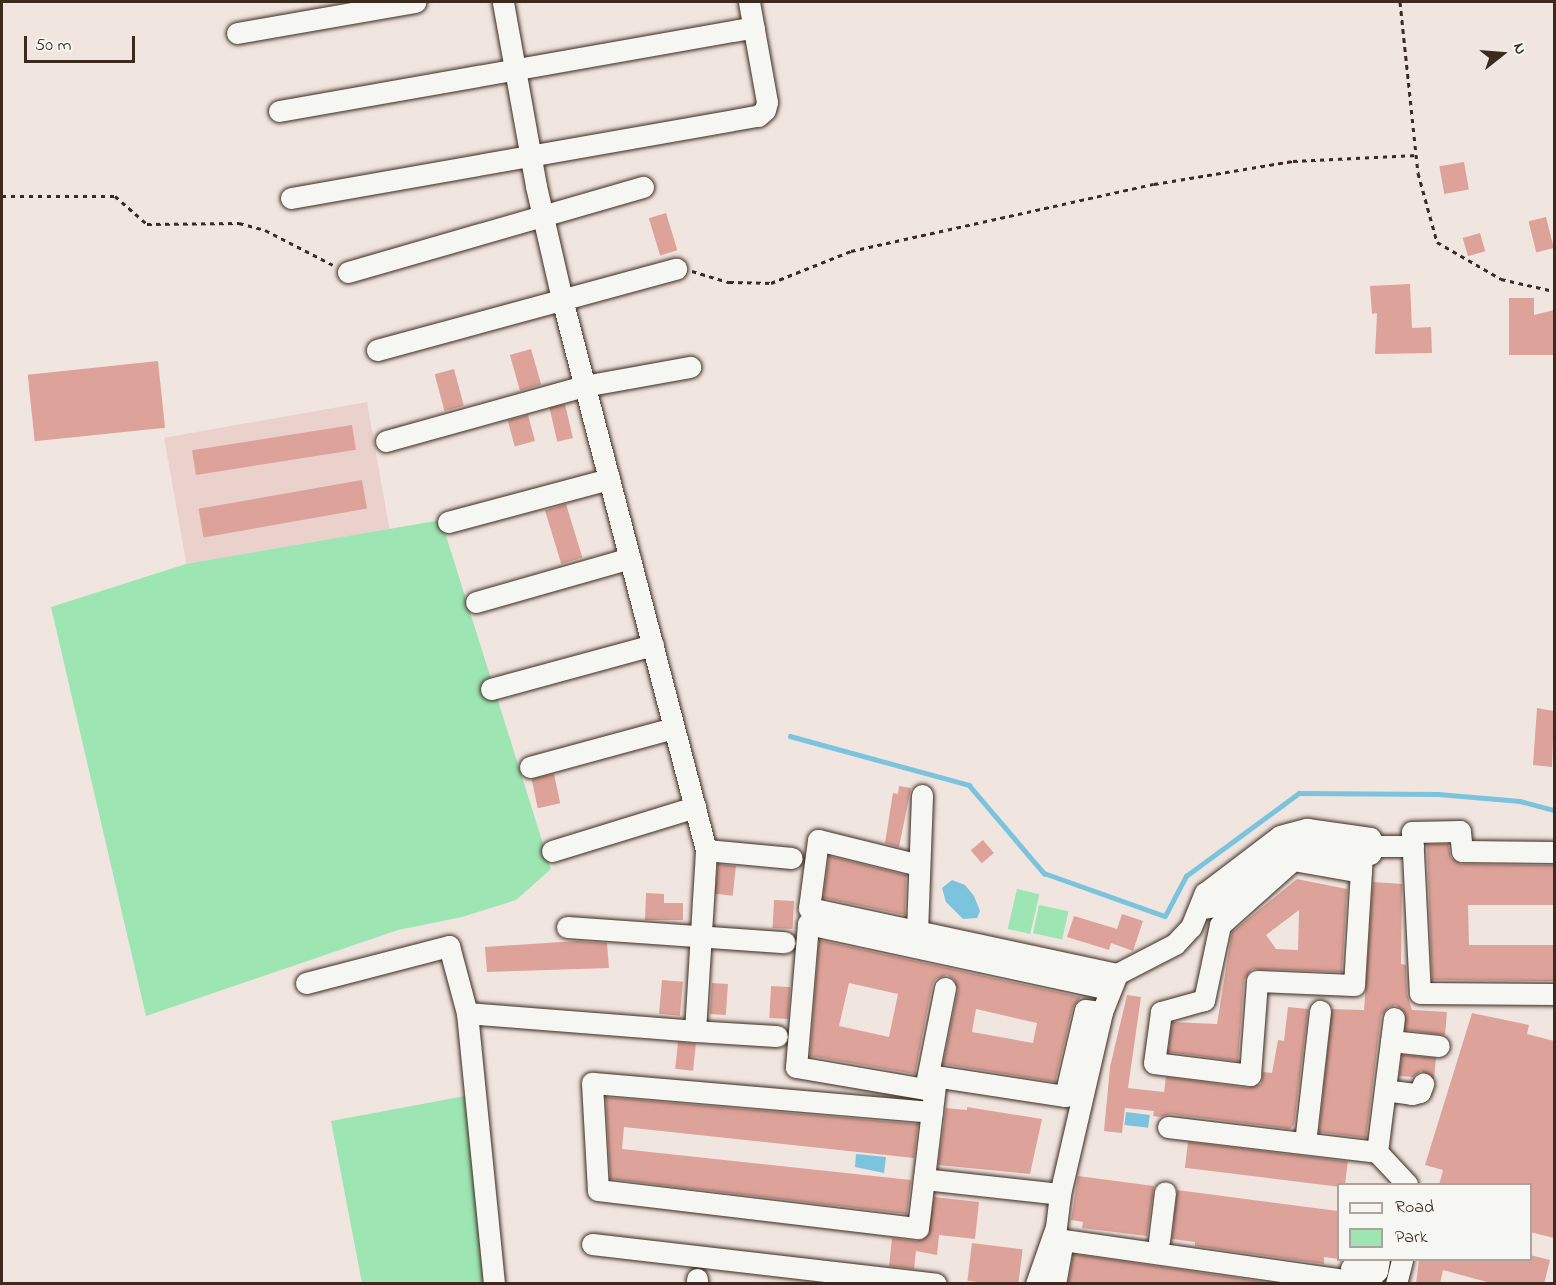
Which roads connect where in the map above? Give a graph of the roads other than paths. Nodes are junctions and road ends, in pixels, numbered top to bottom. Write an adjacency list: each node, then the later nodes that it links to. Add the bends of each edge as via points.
1 (415, 2): 5 (street)
2 (503, 2): 6 (street)
3 (749, 2): 4 (street)
4 (754, 27): 6 (street); 8 (street, via 767,102 765,111 758,116)
5 (237, 33)
6 (515, 71): 7 (street); 8 (street)
7 (279, 111)
8 (530, 156): 10 (street); 11 (street)
9 (643, 187): 11 (street)
10 (291, 198)
11 (543, 217): 13 (street); 14 (street)
12 (676, 269): 14 (street)
13 (348, 272)
14 (562, 298): 15 (street); 17 (street)
15 (377, 350)
16 (690, 367): 17 (street)
17 (584, 386): 18 (street); 19 (street)
18 (386, 441)
19 (609, 478): 20 (street); 21 (street)
20 (448, 522)
21 (630, 558): 22 (street); 23 (street)
22 (476, 602)
23 (653, 645): 24 (street); 25 (street)
24 (491, 689)
25 (674, 728): 26 (street); 28 (street)
26 (530, 767)
27 (922, 795): 35 (street)
28 (695, 807): 30 (street); 31 (street)
29 (1413, 846): 32 (street, via 1413,832 1460,831 1462,851); 33 (street); 43 (street, via 1420,993)
30 (706, 850): 34 (street); 38 (street)
31 (552, 851)
32 (1554, 852)
33 (1366, 857): 33 (street, via 1354,985 1257,981 1250,1075 1154,1063 1161,1012 1204,1000 1220,926 1293,860); 40 (street, via 1370,838 1307,829 1292,831 1205,893 1201,908 1175,944)
34 (792, 858)
35 (919, 865): 37 (street); 37 (street, via 819,840 809,908)
36 (567, 927): 38 (street)
37 (917, 932): 40 (street)
38 (701, 939): 39 (street); 48 (street)
39 (784, 942)
40 (1112, 981): 45 (street); 52 (street, via 808,924 796,1067 925,1089)
41 (306, 984): 46 (street, via 449,946)
42 (945, 988): 52 (street)
43 (1554, 994)
44 (1320, 1011): 57 (street)
45 (1102, 1012): 52 (street, via 1084,1010 1065,1096); 62 (street)
46 (467, 1013): 48 (street); 68 (street)
47 (1394, 1018): 50 (street)
48 (695, 1031): 49 (street)
49 (777, 1036)
50 (1391, 1041): 51 (street); 54 (street)
51 (1439, 1046)
52 (932, 1076): 55 (street)
53 (1423, 1084): 54 (street, via 1420,1092 1412,1094)
54 (1385, 1090): 58 (street)
55 (932, 1112): 59 (street); 59 (street, via 592,1083 598,1190 918,1228)
56 (1168, 1127): 57 (street)
57 (1305, 1143): 58 (street)
58 (1377, 1152): 60 (street)
59 (924, 1179): 62 (street)
60 (1405, 1183)
61 (1165, 1192): 64 (street)
62 (1060, 1194): 63 (street)
63 (1056, 1227): 64 (street); 70 (street)
64 (1159, 1241): 66 (street, via 1377,1271)
65 (592, 1244): 69 (street)
66 (1379, 1261)
67 (1402, 1261): 73 (street)
68 (494, 1284)
69 (936, 1284)
70 (1036, 1284)
71 (1055, 1284): 72 (street, via 1063,1240)
72 (1372, 1284)
73 (1396, 1284)

